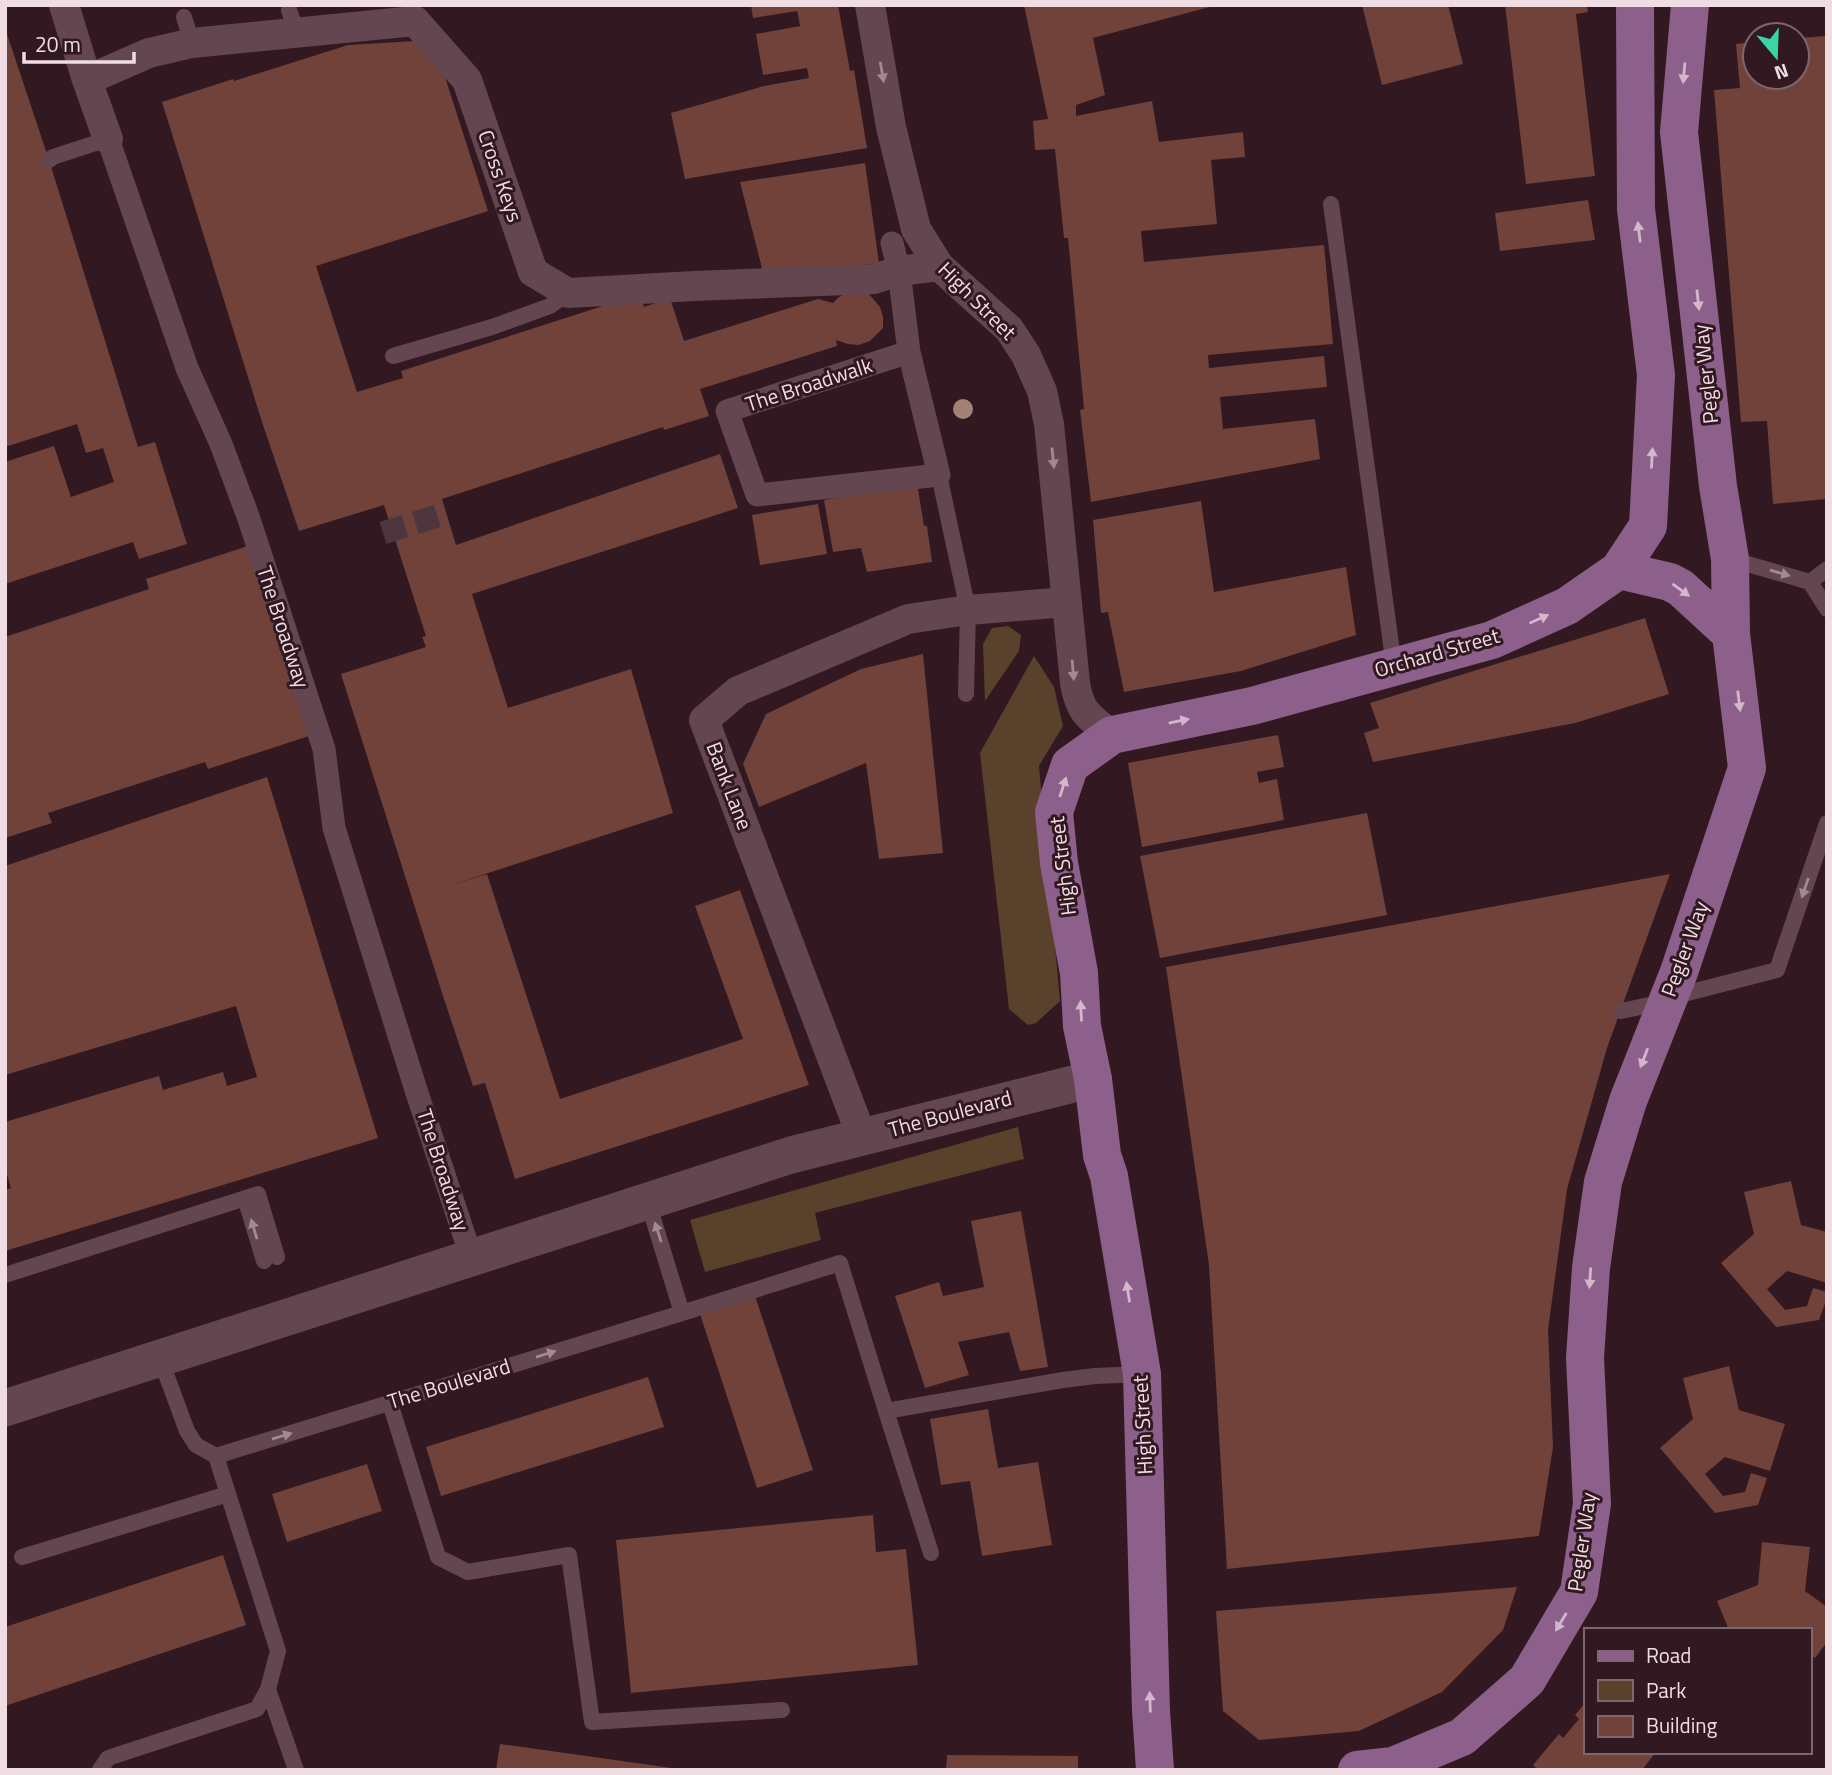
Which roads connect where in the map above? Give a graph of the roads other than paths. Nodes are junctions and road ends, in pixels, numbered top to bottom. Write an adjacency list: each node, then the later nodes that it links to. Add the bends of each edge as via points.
1 (64, 5): 5 (street, The Broadway)
2 (870, 5): 10 (street, High Street, one-way to 10, via 891,127 916,229)
3 (1635, 5): 17 (main road, one-way to 3, via 1648,526 1656,375 1636,209)
4 (1690, 5): 15 (main road, Pegler Way, one-way to 15, via 1679,132)
5 (87, 80): 6 (street, The Broadway); 11 (street, Cross Keys, via 188,30 293,22 415,21 467,80 533,272)
6 (108, 139): 7 (lane); 33 (street, The Broadway, via 187,368 248,519 324,749 334,828)
7 (49, 160)
8 (1331, 204): 23 (lane)
9 (896, 257): 10 (street); 11 (street, via 874,279); 12 (street)
10 (939, 266): 19 (street, High Street, one-way to 19, via 1009,329 1042,391)
11 (568, 293): 13 (lane, via 550,306 492,327)
12 (909, 352): 14 (street); 14 (street, The Broadwalk, via 727,411 757,495)
13 (393, 356)
14 (939, 475): 21 (lane)
15 (1730, 559): 18 (lane, one-way to 18); 22 (main road, Pegler Way)
16 (1827, 569): 18 (lane)
17 (1619, 570): 22 (main road, one-way to 22, via 1681,588); 23 (main road, Orchard Street, one-way to 17, via 1492,640 1567,606)
18 (1810, 582): 20 (lane)
19 (1067, 602): 21 (street, Bank Lane); 25 (street, High Street, one-way to 25, via 1078,701 1089,717)
20 (1827, 609)
21 (968, 610): 24 (lane); 30 (street, Bank Lane, via 908,618 738,691 704,720)
22 (1731, 634): 27 (main road, Pegler Way, one-way to 27, via 1747,768)
23 (1394, 666): 25 (main road, Orchard Street, one-way to 23, via 1252,706)
24 (967, 694)
25 (1112, 735): 29 (main road, High Street, one-way to 25, via 1054,812 1070,765)
26 (1827, 823): 27 (lane, one-way to 27, via 1777,970)
27 (1673, 985): 28 (lane, via 1654,1004); 50 (main road, Pegler Way, one-way to 50, via 1628,1101 1603,1182 1585,1358 1592,1504 1579,1592 1527,1680 1462,1737 1393,1766)
28 (1621, 1012)
29 (1093, 1079): 30 (street, The Boulevard); 37 (main road, High Street, one-way to 29, via 1102,1155)
30 (862, 1138): 31 (street, The Boulevard, via 791,1155)
31 (648, 1202): 33 (street, The Boulevard); 35 (lane, one-way to 31)
32 (270, 1259): 34 (lane, via 251,1196)
33 (472, 1259): 36 (street, The Boulevard)
34 (5, 1275)
35 (682, 1313): 38 (lane, The Boulevard, one-way to 35); 40 (lane, The Boulevard, via 840,1263)
36 (160, 1358): 39 (street, The Boulevard); 41 (lane, via 187,1431 196,1446)
37 (1142, 1374): 40 (lane, via 1063,1380); 49 (main road, High Street, one-way to 37)
38 (390, 1402): 41 (lane, The Boulevard, one-way to 38); 46 (lane, via 438,1557 468,1572 569,1555 592,1722)
39 (5, 1408)
40 (886, 1411): 43 (lane)
41 (216, 1456): 42 (lane)
42 (228, 1494): 44 (lane); 45 (lane, via 278,1651)
43 (931, 1553)
44 (22, 1557)
45 (268, 1689): 47 (lane, via 257,1709 107,1758); 48 (lane)
46 (782, 1710)
47 (100, 1770)
48 (296, 1770)
49 (1155, 1770)
50 (1357, 1770)

